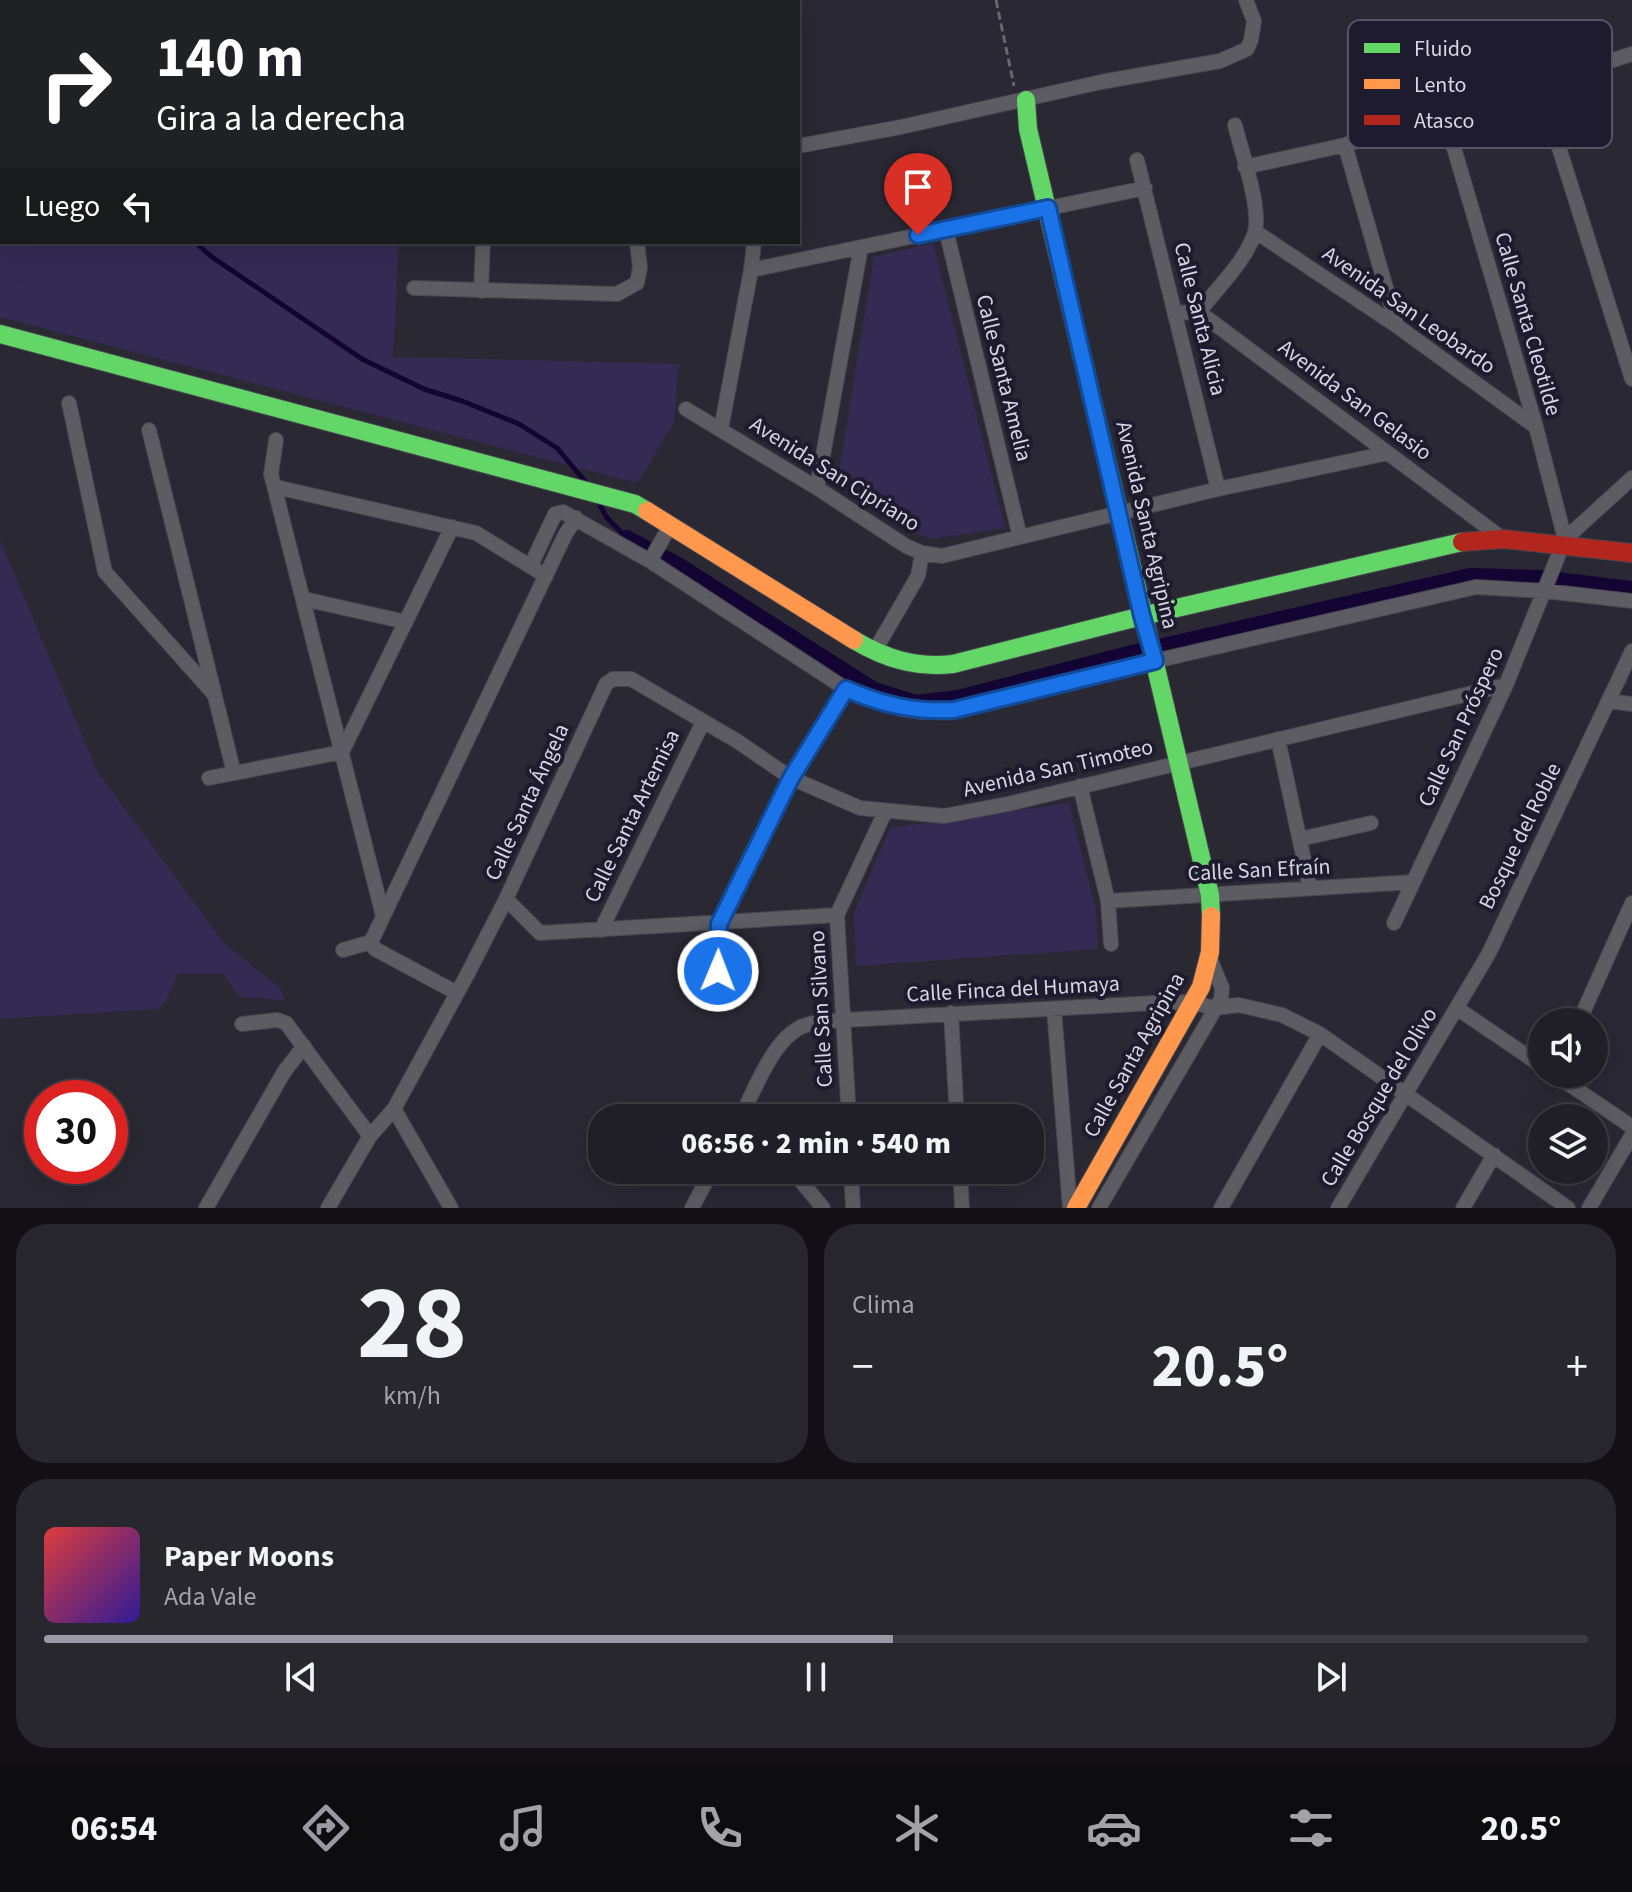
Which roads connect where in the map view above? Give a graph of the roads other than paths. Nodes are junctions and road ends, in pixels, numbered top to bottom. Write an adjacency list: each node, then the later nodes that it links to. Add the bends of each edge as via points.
1 (1246, 0): 4 (street, via 1253,30 1247,49 1237,55)
2 (1632, 54): 3 (street)
3 (1612, 60)
4 (1023, 101): 8 (street); 14 (street, Avenida Santa Agripina)
5 (1235, 125): 12 (street)
6 (1348, 144): 7 (street)
7 (1345, 145): 12 (street); 26 (street)
8 (800, 146)
9 (1454, 148): 31 (street, Calle Santa Cleotilde)
10 (1559, 148): 28 (street)
11 (1137, 160): 13 (street, Calle Santa Alicia)
12 (1245, 167): 16 (street)
13 (1145, 188): 14 (street); 25 (street, Calle Santa Alicia)
14 (1048, 208): 15 (street); 40 (street, Avenida Santa Agripina)
15 (946, 230): 20 (street); 44 (street, Calle Santa Amelia)
16 (1256, 232): 24 (street); 26 (street, Avenida San Leobardo)
17 (483, 244): 23 (street)
18 (637, 244): 23 (street, via 637,283 617,294)
19 (754, 244): 21 (street)
20 (861, 247): 21 (street); 38 (street)
21 (751, 270): 32 (street)
22 (414, 288): 23 (street)
23 (481, 291)
24 (1199, 312): 25 (street); 35 (street, Avenida San Gelasio)
25 (1175, 313): 39 (street, Calle Santa Alicia)
26 (1397, 326): 31 (street, Avenida San Leobardo)
27 (0, 334): 42 (street, via 635,504)
28 (1632, 379)
29 (69, 403): 63 (street, via 105,572)
30 (686, 409): 32 (street, Avenida San Cipriano)
31 (1536, 427): 46 (street, Calle Santa Cleotilde)
32 (721, 429): 38 (street, Avenida San Cipriano)
33 (149, 430): 63 (street)
34 (276, 440): 37 (street, via 270,465)
35 (1388, 453): 39 (street, Avenida San Cipriano); 45 (street, Avenida San Gelasio)
36 (1632, 478): 46 (street)
37 (276, 487): 43 (street); 53 (street)
38 (817, 488): 47 (street, Avenida San Cipriano)
39 (1218, 489): 40 (street, Avenida San Cipriano)
40 (1120, 514): 44 (street, Avenida San Cipriano); 56 (street, Avenida Santa Agripina)
41 (576, 518): 49 (street); 50 (street, via 555,514); 51 (street)
42 (670, 526): 49 (street); 58 (street)
43 (452, 527): 50 (street, via 476,533); 55 (street)
44 (1020, 537): 47 (street, Avenida San Cipriano, via 952,555)
45 (1503, 539): 46 (street); 56 (street, via 1454,543)
46 (1562, 549): 48 (street); 52 (street, Calle San Próspero)
47 (922, 553): 58 (street, via 918,576)
48 (1632, 553)
49 (650, 561): 62 (street)
50 (531, 565): 51 (street)
51 (546, 576): 84 (street)
52 (1547, 587): 54 (street); 59 (street, via 1476,587); 60 (street, Calle San Próspero)
53 (304, 599): 55 (street); 68 (street)
54 (1632, 601)
55 (406, 622): 68 (street)
56 (1144, 622): 58 (street, via 934,667 901,663); 59 (street, Avenida Santa Agripina)
57 (1632, 651): 64 (street)
58 (874, 652)
59 (1154, 656): 62 (street, via 954,710 902,709); 69 (street, Avenida Santa Agripina)
60 (1506, 685): 67 (street, Avenida San Timoteo); 77 (street, Calle San Próspero)
61 (644, 686): 66 (street, Avenida San Timoteo); 80 (street, Calle Santa Ángela, via 620,678 606,684)
62 (846, 689): 72 (street)
63 (214, 694): 70 (street)
64 (1609, 701): 65 (street); 100 (street, Bosque del Roble)
65 (1632, 704)
66 (703, 722): 72 (street, Avenida San Timoteo); 87 (street, Calle Santa Artemisa)
67 (1278, 739): 69 (street, Avenida San Timoteo); 76 (street)
68 (342, 752): 70 (street); 84 (street)
69 (1179, 763): 73 (street, Avenida San Timoteo); 79 (street, Avenida Santa Agripina)
70 (234, 773): 71 (street)
71 (209, 778)
72 (791, 778): 74 (street, Avenida San Timoteo, via 860,808); 86 (street)
73 (1080, 786): 74 (street, Avenida San Timoteo, via 944,816); 81 (street)
74 (885, 812): 83 (street, Calle San Silvano)
75 (1371, 823): 76 (street)
76 (1300, 839): 78 (street)
77 (1413, 882): 78 (street, Calle San Efraín); 85 (street, Calle San Próspero)
78 (1310, 888): 79 (street, Calle San Efraín)
79 (1210, 895): 81 (street, Calle San Efraín); 91 (street, Avenida Santa Agripina)
80 (506, 899): 87 (street, via 536,932); 94 (street, Calle Santa Ángela)
81 (1108, 901): 89 (street)
82 (1632, 903): 98 (street)
83 (837, 915): 86 (street); 102 (street, Calle San Silvano)
84 (383, 916): 88 (street)
85 (1394, 923)
86 (719, 924): 87 (street); 92 (street)
87 (601, 930)
88 (371, 942): 90 (street); 94 (street)
89 (1111, 944)
90 (343, 950)
91 (1211, 961): 93 (street, Calle Santa Agripina); 95 (street, Calle Santa Agripina)
92 (718, 971)
93 (1222, 988): 96 (street); 97 (street, Calle Santa Agripina)
94 (457, 993): 112 (street, Calle Santa Ángela)
95 (1190, 1002): 97 (street, Calle Finca del Humaya); 99 (street, Calle Finca del Humaya); 129 (street, Calle Santa Agripina)
96 (1239, 1005): 97 (street, Calle Finca del Humaya); 104 (street, Calle Finca del Humaya, via 1282,1015)
97 (1215, 1008): 130 (street, Calle Santa Agripina)
98 (1585, 1008)
99 (1054, 1009): 101 (street, Calle Finca del Humaya); 128 (street)
100 (1458, 1009): 106 (street); 108 (street, Calle Bosque del Olivo)
101 (951, 1013): 102 (street, Calle Finca del Humaya); 111 (street)
102 (845, 1020): 109 (street, Calle Finca del Humaya, via 807,1024 789,1034); 110 (street, Calle San Silvano)
103 (242, 1024): 105 (street, via 286,1023)
104 (1320, 1034): 108 (street, Calle Finca del Humaya); 131 (street)
105 (304, 1046): 115 (street); 122 (street)
106 (1528, 1056)
107 (1575, 1088): 113 (street)
108 (1407, 1094): 116 (street, Calle Finca del Humaya); 132 (street, Calle Bosque del Olivo)
109 (751, 1104)
110 (848, 1104)
111 (956, 1104)
112 (394, 1109): 115 (street, Calle Santa Ángela); 121 (street)
113 (1632, 1127)
114 (1632, 1135): 135 (street)
115 (370, 1136): 123 (street, Calle Santa Ángela)
116 (1494, 1155): 133 (street); 134 (street, Calle Finca del Humaya)
117 (705, 1184): 124 (street)
118 (803, 1184): 125 (street)
119 (852, 1184): 126 (street)
120 (961, 1184): 127 (street)
121 (448, 1206)
122 (206, 1208)
123 (328, 1208)
124 (692, 1208)
125 (823, 1208)
126 (853, 1208)
127 (962, 1208)
128 (1070, 1208)
129 (1076, 1208)
130 (1099, 1208)
131 (1221, 1208)
132 (1338, 1208)
133 (1463, 1208)
134 (1568, 1208)
135 (1589, 1208)

